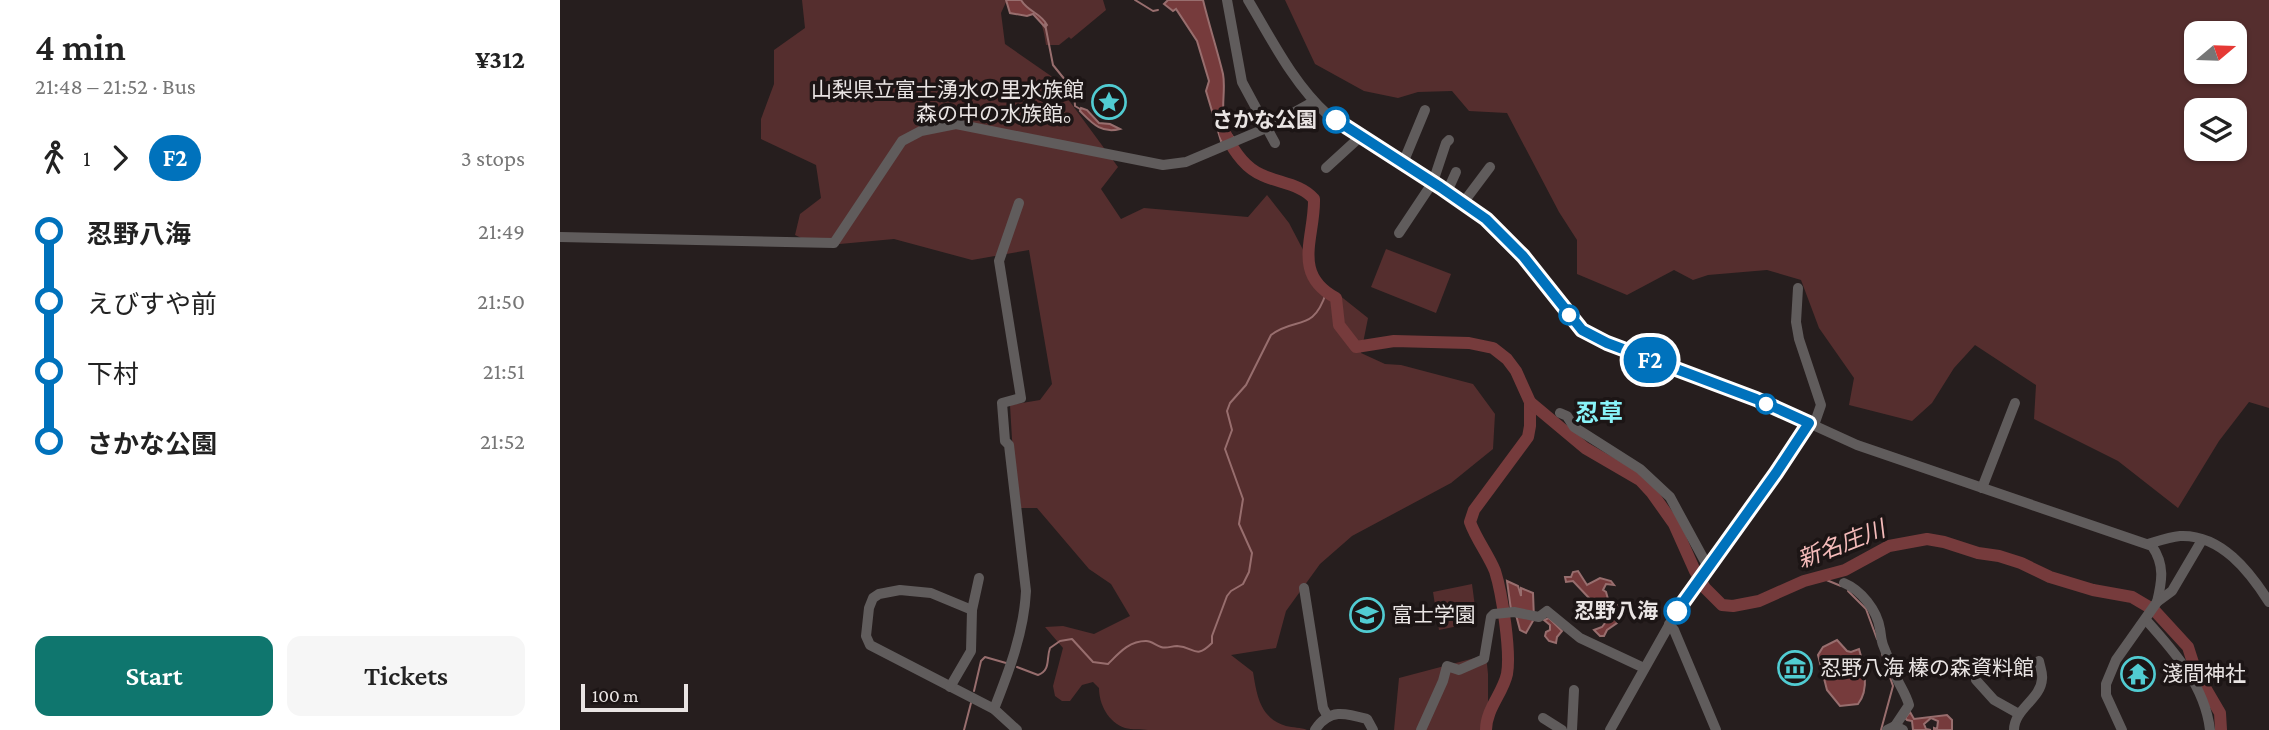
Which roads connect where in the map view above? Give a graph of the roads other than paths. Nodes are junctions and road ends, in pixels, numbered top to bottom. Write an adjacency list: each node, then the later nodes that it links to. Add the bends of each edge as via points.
1 (1227, 0): 5 (street, via 1242,82)
2 (1248, 0): 3 (street)
3 (1313, 102): 5 (street); 6 (street)
4 (1425, 110): 9 (street)
5 (1266, 128): 8 (street); 18 (street, via 1186,162 1163,164 956,124 921,131 902,142 834,243)
6 (1361, 136): 9 (street); 11 (street)
7 (1449, 140): 13 (street)
8 (1275, 143)
9 (1403, 163): 13 (street)
10 (1490, 167): 16 (street)
11 (1326, 168)
12 (1456, 172): 14 (street)
13 (1433, 182): 14 (street); 17 (street)
14 (1447, 192): 16 (street)
15 (1019, 203): 40 (street, via 999,261 1021,398 1002,403 1026,591 1013,662)
16 (1463, 203): 22 (street, via 1523,256 1582,330)
17 (1399, 233)
18 (560, 237)
19 (1798, 288): 22 (street, via 1799,339 1821,405)
20 (2015, 403): 23 (street)
21 (1560, 413): 26 (street, via 1640,469 1670,497)
22 (1811, 424): 23 (street, via 1857,445); 26 (street)
23 (1982, 488): 25 (street)
24 (2202, 540): 25 (street, via 2181,536); 30 (street, via 2172,591); 31 (street, via 2230,553)
25 (2148, 544): 30 (street, via 2160,558 2162,570)
26 (1707, 568): 34 (street)
27 (979, 578): 32 (street)
28 (1844, 583): 44 (street, via 1871,606 1879,624 1906,710)
29 (1304, 588): 42 (street)
30 (2157, 602): 33 (street)
31 (2269, 602)
32 (972, 610): 38 (street, via 971,651); 38 (street, via 931,593 900,590 879,594 869,608 866,636 870,645)
33 (2146, 620): 45 (street, via 2116,660 2106,684); 55 (street, via 2179,656 2209,718)
34 (1669, 624): 36 (street); 53 (street)
35 (2039, 661): 41 (street, via 2040,687)
36 (1644, 668): 49 (street, via 1580,638 1547,611 1539,617 1503,613 1491,617 1484,659 1459,670 1447,666); 52 (street)
37 (1976, 680): 41 (street, via 1994,700)
38 (950, 687): 40 (street)
39 (1574, 690): 51 (street)
40 (994, 709): 46 (street)
41 (2019, 714): 54 (street)
42 (1328, 717): 47 (street); 48 (street, via 1343,712 1367,719)
43 (1543, 718): 50 (street)
44 (1895, 729)
45 (2120, 729)
46 (1017, 730)
47 (1315, 730)
48 (1373, 730)
49 (1421, 730)
50 (1562, 730)
51 (1572, 730)
52 (1610, 730)
53 (1716, 730)
54 (2014, 730)
55 (2210, 730)

